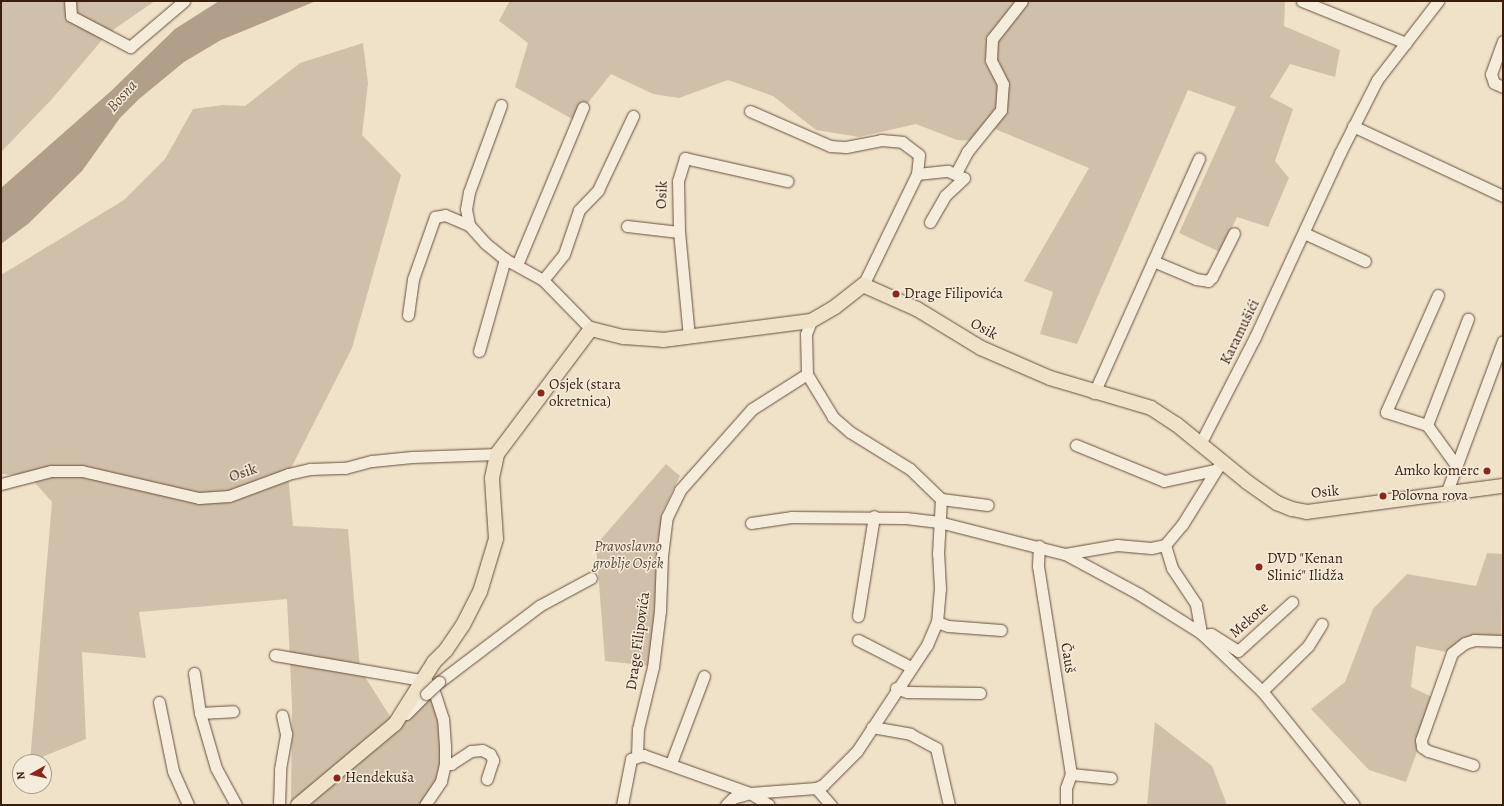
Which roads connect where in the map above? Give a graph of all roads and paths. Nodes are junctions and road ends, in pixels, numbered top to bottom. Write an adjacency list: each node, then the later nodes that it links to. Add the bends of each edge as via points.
1 (70, 1): 2 (street, via 71,16 130,47)
2 (184, 1)
3 (1022, 1): 15 (street, via 992,39 991,60 1003,84 1001,110 967,152)
4 (1302, 1): 7 (street)
5 (1438, 1): 7 (street, Karamušići)
6 (1503, 41): 8 (street, via 1491,74 1494,83)
7 (1406, 44): 13 (street, Karamušići, via 1377,80)
8 (1503, 87)
9 (501, 105): 20 (street, via 469,192 466,209)
10 (583, 107): 28 (street)
11 (750, 111): 16 (street, via 830,146 846,147 881,140 902,142 919,155)
12 (633, 116): 29 (street, via 598,190 579,210 564,254)
13 (1353, 126): 18 (street); 24 (street, Karamušići)
14 (1199, 158): 26 (street)
15 (956, 172): 16 (street); 19 (street, via 964,178 945,196)
16 (917, 174): 30 (street)
17 (787, 181): 22 (street, Osik, via 685,158 678,181)
18 (1503, 196)
19 (930, 222)
20 (469, 225): 25 (street, via 485,243); 32 (street, via 445,215 435,217 413,278)
21 (627, 226): 22 (street)
22 (678, 232): 36 (street, Osik)
23 (1234, 233): 26 (street, via 1212,277 1208,280 1196,279)
24 (1304, 233): 27 (street); 42 (street, Karamušići, via 1255,337)
25 (505, 259): 28 (street); 38 (street)
26 (1153, 261): 40 (street)
27 (1365, 261)
28 (517, 265): 29 (street)
29 (543, 280): 35 (street)
30 (863, 285): 34 (main road, via 835,307); 40 (main road, Osik, via 917,309 981,348 1050,378)
31 (1438, 295): 41 (street, via 1386,412)
32 (408, 315)
33 (1468, 319): 41 (street)
34 (811, 321): 36 (main road); 39 (street, via 806,334)
35 (591, 329): 36 (main road, via 644,339); 44 (main road)
36 (689, 337)
37 (1503, 341): 45 (street)
38 (479, 352)
39 (807, 374): 50 (street, via 833,417 850,432 910,469); 81 (street, Drage Filipovića, via 747,415 680,490 667,517 653,667 638,729)
40 (1094, 392): 42 (main road, Osik, via 1151,408)
41 (1427, 424): 45 (street)
42 (1200, 444): 46 (main road, Osik)
43 (1076, 445): 46 (street, via 1164,480)
44 (497, 454): 47 (street, Osik, via 412,457 372,461 345,468 310,469 288,474 229,496 193,497 82,471 51,471); 71 (main road, via 492,478 496,539 480,592 463,625)
45 (1456, 465): 49 (street)
46 (1217, 466): 49 (main road, Osik, via 1277,503 1307,512); 55 (street, via 1182,525)
47 (1, 484)
48 (1503, 486): 49 (main road, Osik)
49 (1446, 494)
50 (941, 499): 51 (street); 53 (street)
51 (988, 505)
52 (874, 516): 53 (street); 54 (street, via 791,516); 60 (street)
53 (938, 522): 56 (street); 61 (street, via 940,589)
54 (751, 523)
55 (1165, 545): 57 (street, via 1151,548 1117,545); 64 (street, via 1172,568 1196,604)
56 (1039, 546): 57 (street); 85 (street, Čauš, via 1038,566)
57 (1064, 554): 64 (street, via 1139,594)
58 (591, 578): 79 (street, bridge, via 539,606 439,682)
59 (1292, 602): 64 (street, Mekote, via 1238,651 1212,634)
60 (858, 616)
61 (937, 622): 63 (street, via 948,626); 68 (street, via 927,645)
62 (1322, 624): 73 (street, via 1295,660)
63 (1001, 630)
64 (1202, 634): 73 (street)
65 (1502, 639): 84 (street, via 1474,640 1452,653 1421,740 1422,747 1428,751)
66 (858, 640): 68 (street)
67 (275, 655): 71 (street)
68 (911, 667): 72 (street)
69 (194, 673): 77 (street)
70 (704, 676): 82 (street)
71 (423, 678): 79 (main road); 83 (street, via 434,692 443,719)
72 (896, 688): 74 (street, via 906,692); 80 (street)
73 (1262, 691): 101 (street)
74 (980, 693)
75 (159, 702): 90 (street, via 173,771)
76 (232, 711): 77 (street)
77 (200, 713): 91 (street, via 216,768)
78 (282, 715): 92 (street, via 286,734 280,769)
79 (395, 724): 93 (main road)
80 (872, 727): 88 (street, via 841,769); 99 (street, via 910,734 936,748)
81 (637, 756): 82 (street, via 643,755); 95 (street, Drage Filipovića, via 631,759)
82 (671, 763): 89 (street)
83 (445, 764): 87 (street, via 451,764 471,751 482,750 490,754 493,760); 94 (street, via 440,781)
84 (1473, 765)
85 (1071, 774): 86 (street); 100 (street, Čauš, via 1066,788)
86 (1112, 778)
87 (487, 779)
88 (816, 788): 89 (street); 98 (street)
89 (750, 793): 96 (street, via 732,798); 97 (street)
90 (188, 805)
91 (236, 805)
92 (279, 805)
93 (298, 805)
94 (425, 805)
95 (622, 805)
96 (726, 805)
97 (769, 805)
98 (831, 805)
99 (949, 805)
100 (1066, 805)
101 (1354, 805)

